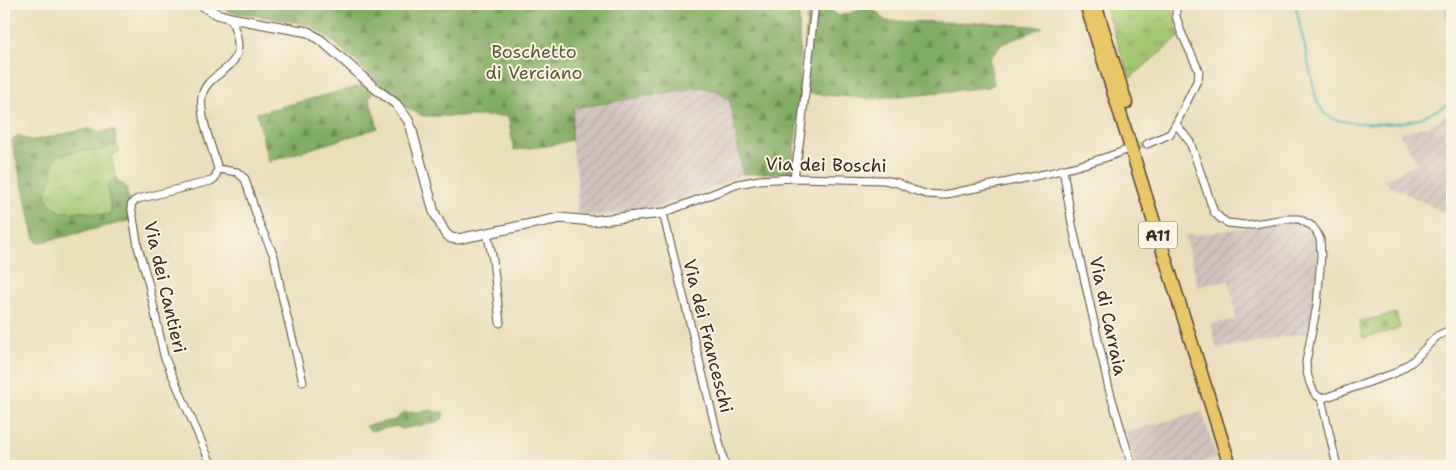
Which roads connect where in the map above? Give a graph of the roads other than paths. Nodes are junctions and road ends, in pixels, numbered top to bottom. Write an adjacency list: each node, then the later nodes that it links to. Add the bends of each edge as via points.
1 (200, 4): 6 (street, Via dei Boschi)
2 (815, 4): 12 (street)
3 (1086, 4): 22 (highway, A11)
4 (1095, 4): 23 (highway, A11)
5 (1176, 4): 7 (street, via 1181,32 1199,71)
6 (231, 18): 10 (street, via 238,46 236,58 205,88 202,97 203,118); 14 (street, Via dei Boschi, via 308,32 396,104 408,120 434,212 445,233 458,239)
7 (1176, 124): 8 (street, via 1170,134); 18 (street, via 1190,142 1214,212 1221,219 1246,225 1299,219 1316,231 1321,256 1306,369 1314,393)
8 (1147, 144)
9 (1124, 151): 11 (street, Via dei Boschi)
10 (218, 169): 17 (street, via 237,172 244,179 274,256); 19 (street, Via dei Cantieri, via 211,181 138,199 131,205 164,356)
11 (1063, 169): 12 (street, Via dei Boschi, via 942,195 926,194 884,180); 21 (street, Via di Carraia, via 1109,389)
12 (794, 178): 13 (street, Via dei Boschi, via 738,184)
13 (663, 213): 14 (street, Via dei Boschi, via 592,221 560,218); 20 (street, Via dei Franceschi)
14 (487, 233): 15 (street)
15 (500, 322)
16 (1452, 329): 18 (street, via 1437,336 1413,361 1395,373)
17 (303, 382)
18 (1321, 398): 24 (street)
19 (212, 466)
20 (725, 466)
21 (1132, 466)
22 (1230, 466)
23 (1239, 466)
24 (1337, 466)

